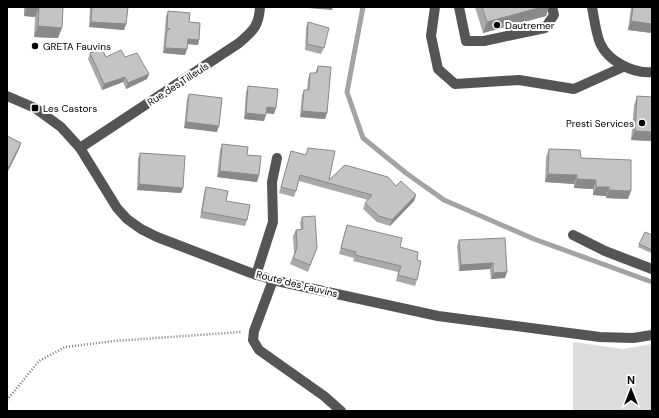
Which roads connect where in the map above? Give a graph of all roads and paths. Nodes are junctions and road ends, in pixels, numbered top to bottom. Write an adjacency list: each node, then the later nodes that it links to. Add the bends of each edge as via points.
1 (260, 7): 9 (street, Rue des Tilleuls, via 259,20 253,31 239,44)
2 (435, 7): 6 (street, via 431,36 438,69 456,84 519,80 574,89)
3 (459, 7): 4 (street, via 466,41 484,41 545,28 554,15)
4 (552, 7)
5 (592, 7): 6 (street, via 601,44)
6 (623, 67): 7 (street)
7 (652, 72)
8 (7, 96): 9 (street, Route des Fauvins, via 35,108)
9 (80, 148): 13 (street, Route des Fauvins, via 116,208 136,226 156,237)
10 (277, 158): 13 (street, via 272,182 273,222)
11 (573, 235): 12 (street, via 605,251)
12 (652, 269)
13 (256, 275): 14 (street, Route des Fauvins)
14 (273, 280): 15 (street); 16 (street, Route des Fauvins, via 438,316 600,337 633,338)
15 (254, 331): 17 (path, via 193,334 65,347 39,360); 18 (street, via 253,340 258,350 324,396)
16 (652, 335)
17 (7, 400)
18 (341, 411)

